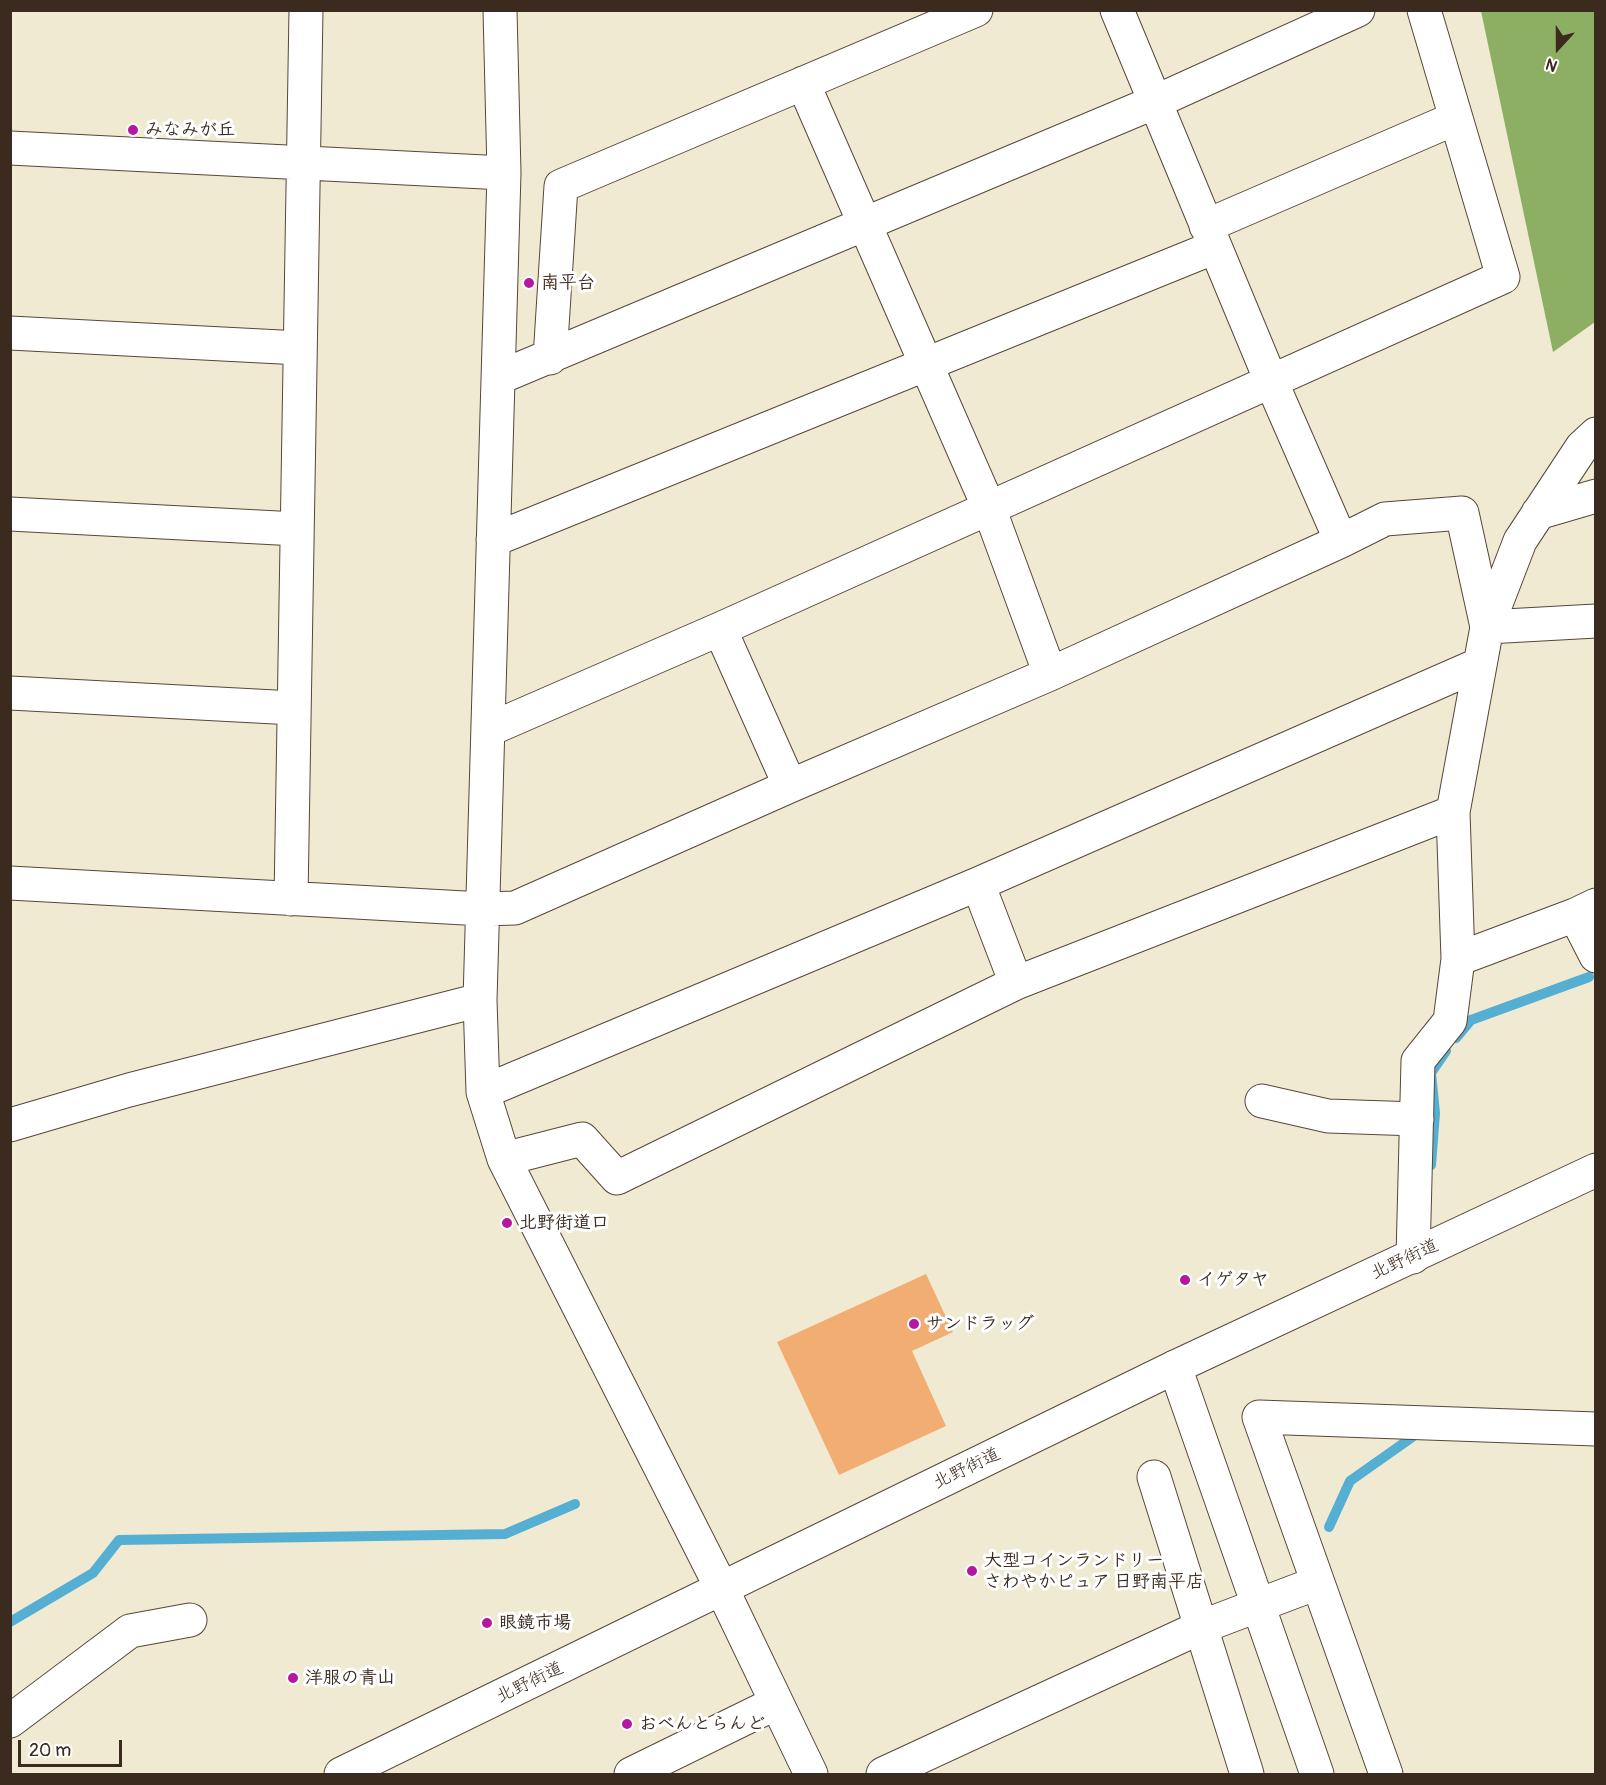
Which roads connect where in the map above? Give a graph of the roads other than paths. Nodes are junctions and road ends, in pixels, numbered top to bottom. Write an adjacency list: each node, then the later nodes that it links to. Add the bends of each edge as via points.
1 (306, 10): 11 (street)
2 (976, 10): 7 (street)
3 (1117, 10): 8 (street)
4 (1358, 10): 8 (street)
5 (1424, 10): 9 (street)
6 (501, 11): 12 (street)
7 (803, 83): 13 (street); 17 (street, via 561,186)
8 (1155, 102): 13 (street); 14 (street)
9 (1456, 118): 14 (street); 20 (street, via 1503,278)
10 (10, 148): 11 (street)
11 (303, 163): 12 (street); 16 (street)
12 (504, 173): 19 (street)
13 (864, 223): 17 (street); 18 (street)
14 (1211, 237): 18 (street); 20 (street)
15 (10, 333): 16 (street)
16 (300, 348): 26 (street)
17 (550, 358): 19 (street)
18 (926, 363): 23 (street); 27 (street)
19 (498, 378): 27 (street)
20 (1271, 381): 23 (street); 28 (street)
21 (1596, 434): 24 (street, via 1582,447)
22 (1596, 496): 24 (street)
23 (989, 508): 31 (street); 33 (street)
24 (1538, 513): 30 (street, via 1520,541)
25 (10, 514): 26 (street)
26 (297, 529): 35 (street)
27 (493, 540): 36 (street)
28 (1341, 540): 30 (street, via 1385,519 1462,513); 33 (street)
29 (1596, 621): 30 (street)
30 (1487, 627): 32 (street)
31 (720, 629): 36 (street); 37 (street)
32 (1480, 664): 38 (street); 40 (street)
33 (1050, 674): 37 (street)
34 (10, 693): 35 (street)
35 (294, 708): 41 (street)
36 (488, 730): 42 (street)
37 (789, 786): 42 (street, via 515,908)
38 (1453, 812): 45 (street); 46 (street)
39 (10, 883): 41 (street)
40 (978, 884): 46 (street); 48 (street)
41 (291, 899): 42 (street)
42 (483, 909): 47 (street)
43 (1585, 910): 44 (street); 45 (street)
44 (1596, 956)
45 (1458, 958): 50 (street, via 1450,1021 1418,1061)
46 (1016, 982): 52 (street, via 617,1178 582,1139)
47 (480, 1000): 48 (street); 51 (street, via 129,1090)
48 (483, 1092): 52 (street)
49 (1262, 1101): 50 (street, via 1328,1116)
50 (1417, 1119): 54 (street)
51 (10, 1125)
52 (504, 1159): 59 (street)
53 (1596, 1170): 54 (street, 北野街道)
54 (1413, 1257): 55 (street, 北野街道)
55 (1175, 1367): 59 (street, 北野街道); 60 (street)
56 (1596, 1429): 58 (street, via 1259,1417)
57 (1154, 1477): 62 (street)
58 (1317, 1583): 60 (street); 71 (street)
59 (722, 1589): 63 (street); 65 (street, 北野街道)
60 (1257, 1606): 62 (street); 70 (street)
61 (190, 1620): 64 (street, via 130,1631)
62 (1201, 1627): 68 (street); 69 (street)
63 (776, 1703): 66 (street); 67 (street)
64 (10, 1721)
65 (347, 1773)
66 (631, 1774)
67 (811, 1774)
68 (883, 1774)
69 (1247, 1774)
70 (1317, 1774)
71 (1386, 1774)

